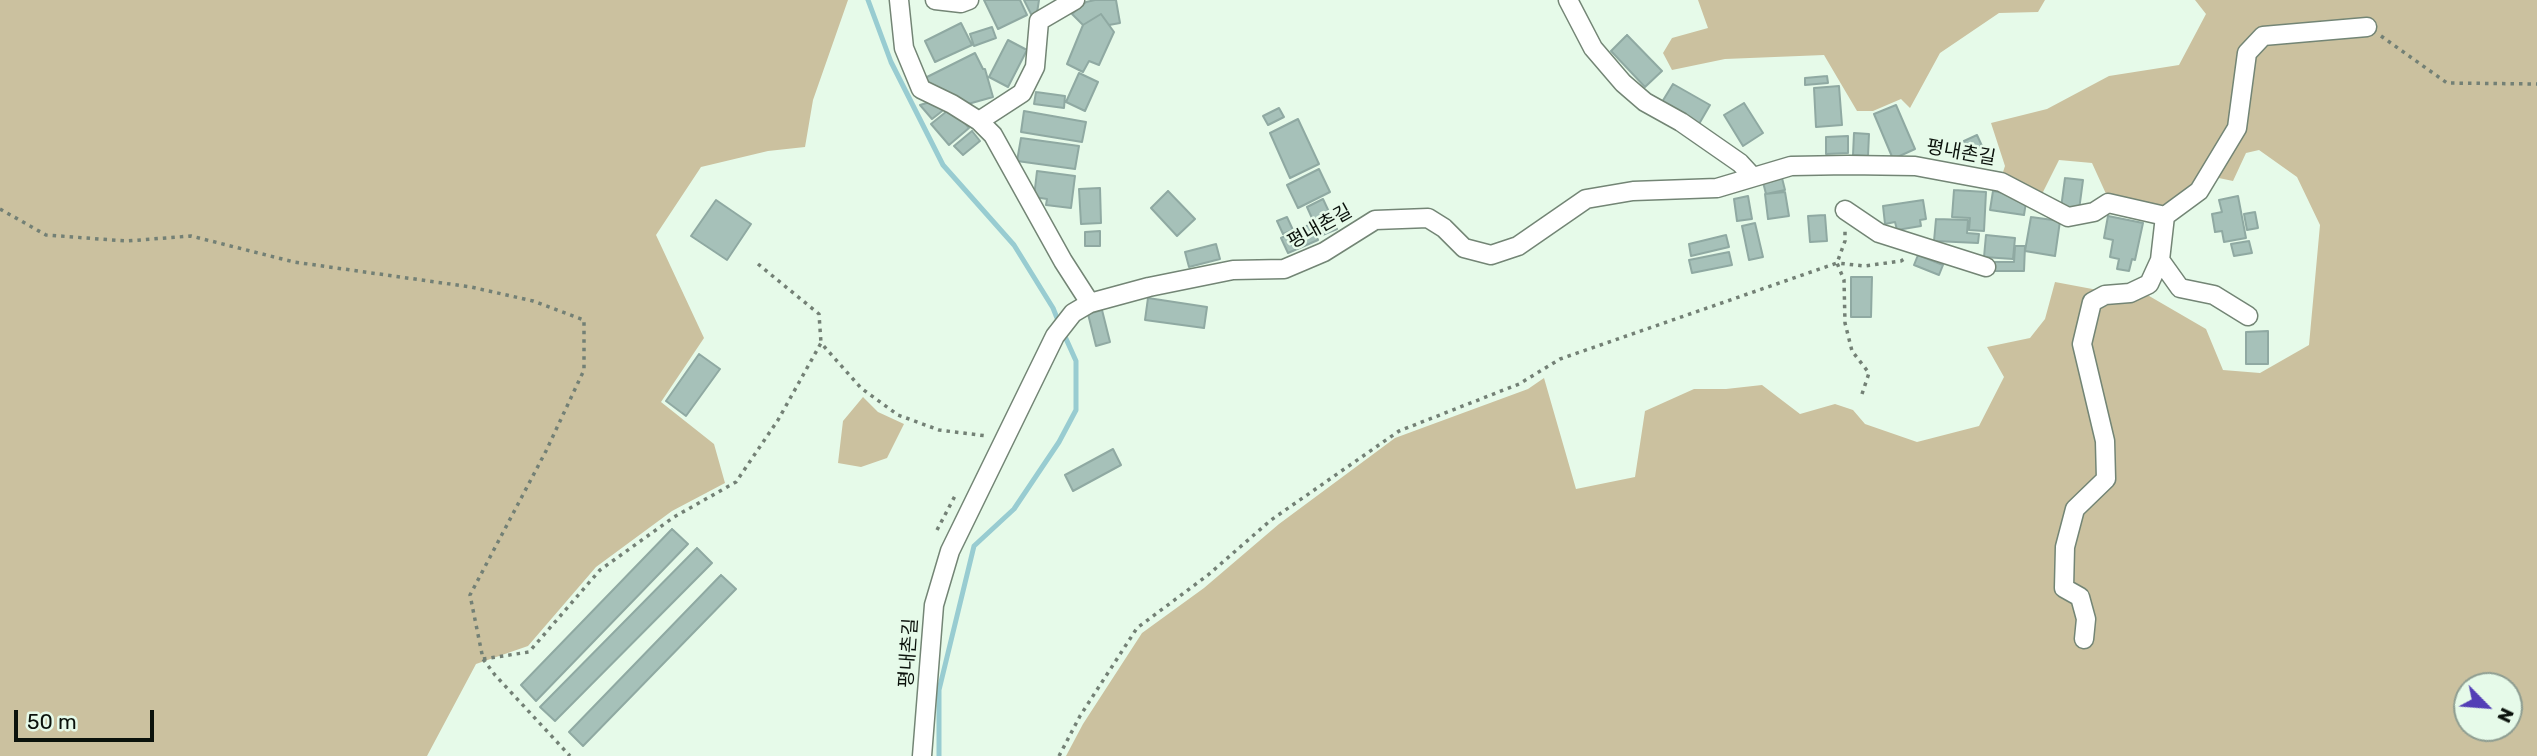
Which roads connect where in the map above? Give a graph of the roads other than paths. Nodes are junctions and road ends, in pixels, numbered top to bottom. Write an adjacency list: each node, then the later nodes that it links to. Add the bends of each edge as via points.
1 (899, 0): 7 (street, via 904,48 921,89)
2 (934, 0): 3 (street)
3 (969, 0)
4 (1075, 0): 7 (street, via 1039,21 1035,67 1022,93)
5 (1568, 0): 8 (street, via 1592,48 1623,83 1740,163)
6 (2367, 27): 10 (street, via 2263,36 2247,53 2237,128 2199,191)
7 (979, 121): 13 (street, via 993,135)
8 (1752, 176): 10 (street, 평내촌길, via 1791,166 1915,166 2001,182 2068,217 2094,212 2108,203); 13 (street, 평내촌길, via 1717,188 1633,191 1586,199 1518,246 1491,255 1464,248 1428,218 1375,220 1324,252 1284,269 1233,270)
9 (1845, 209): 12 (street, via 1879,233)
10 (2165, 216): 11 (street)
11 (2160, 260): 14 (street, via 2180,288 2214,295); 15 (street, via 2150,284 2092,302 2082,344 2105,441 2106,479 2075,509 2065,547 2064,588 2080,597 2086,619)
12 (1986, 267)
13 (1090, 303): 16 (street, 평내촌길, via 1073,313 1055,337 950,551 934,605)
14 (2248, 316)
15 (2084, 639)
16 (922, 756)

